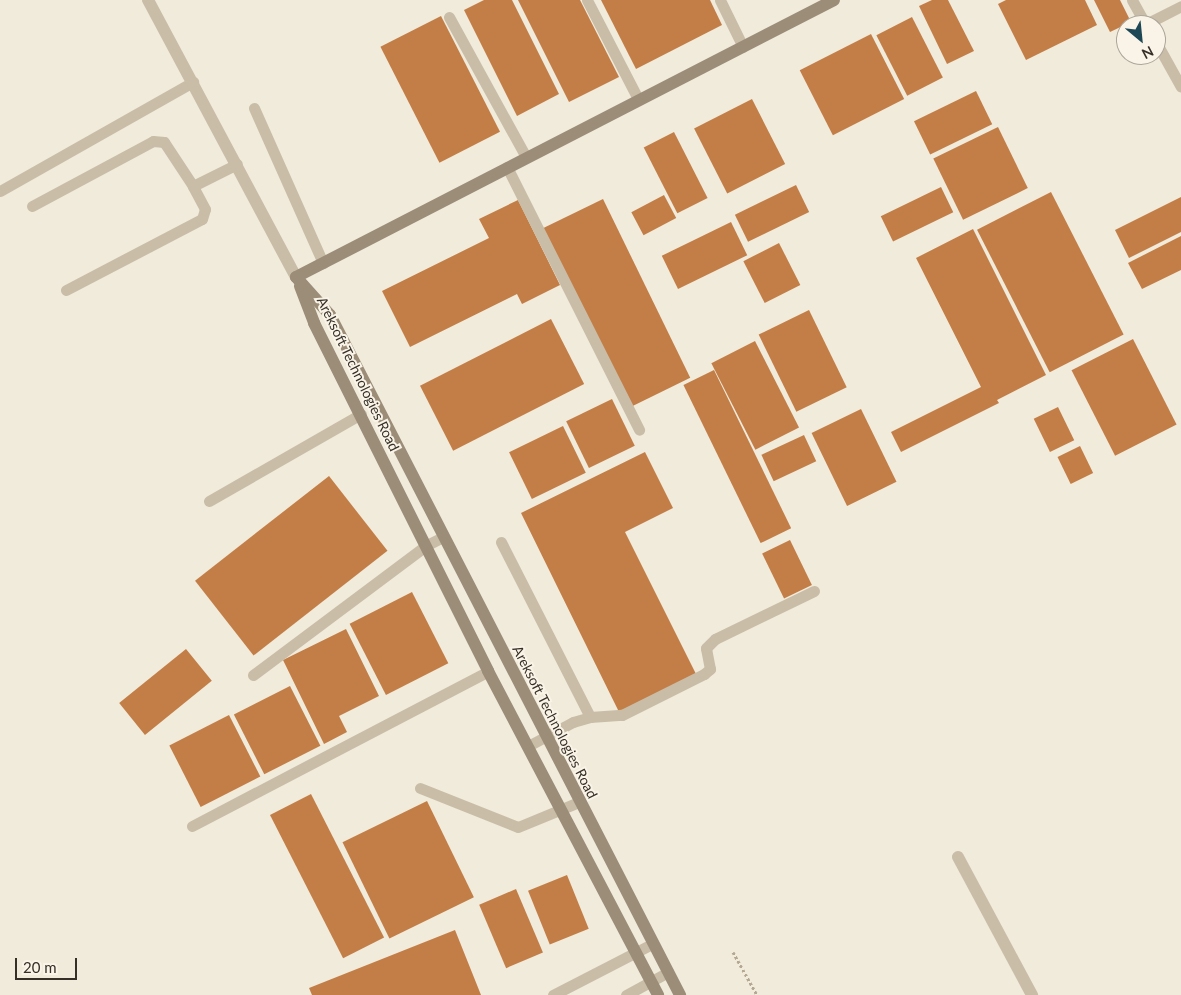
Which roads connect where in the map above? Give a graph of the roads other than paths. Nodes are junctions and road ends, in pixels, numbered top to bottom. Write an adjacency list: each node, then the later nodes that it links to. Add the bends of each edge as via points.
1 (148, 0): 12 (street)
2 (587, 0): 14 (lane)
3 (720, 0): 10 (lane)
4 (834, 0): 10 (street)
5 (1132, 0): 7 (lane)
6 (1181, 6): 8 (lane)
7 (1140, 15)
8 (1164, 15)
9 (449, 17): 16 (lane)
10 (743, 47): 14 (street)
11 (1166, 60): 13 (lane)
12 (193, 82): 17 (street); 20 (lane)
13 (1181, 87)
14 (638, 99): 16 (street)
15 (254, 108): 22 (lane)
16 (526, 157): 18 (street)
17 (237, 164): 19 (lane); 23 (street)
18 (507, 167): 22 (street); 26 (lane)
19 (194, 186): 21 (lane, via 164,142 153,141); 24 (lane, via 205,210 202,219)
20 (0, 191)
21 (32, 206)
22 (323, 263): 23 (street)
23 (296, 277): 25 (street, Areksoft Technologies Road, via 314,323); 28 (street, Areksoft Technologies Road, via 330,316)
24 (66, 290)
25 (361, 414): 27 (lane); 30 (street, Areksoft Technologies Road)
26 (639, 430)
27 (209, 501)
28 (442, 537): 30 (lane); 35 (street, Areksoft Technologies Road)
29 (501, 542): 34 (lane)
30 (427, 545): 32 (street, Areksoft Technologies Road); 33 (lane)
31 (814, 591): 34 (lane, via 715,639 706,648 710,669 704,674 622,714)
32 (488, 671): 36 (street, Areksoft Technologies Road); 40 (lane)
33 (253, 675)
34 (590, 716): 35 (lane)
35 (546, 737): 36 (lane); 38 (street, Areksoft Technologies Road)
36 (528, 746): 39 (street, Areksoft Technologies Road)
37 (420, 788): 39 (lane, via 518,827)
38 (579, 802): 39 (lane); 42 (street, Areksoft Technologies Road)
39 (563, 811): 43 (street, Areksoft Technologies Road)
40 (192, 826)
41 (958, 857): 52 (street)
42 (639, 920): 43 (street); 44 (street, Areksoft Technologies Road)
43 (623, 928): 45 (street, Areksoft Technologies Road)
44 (652, 944): 45 (lane); 46 (street, Areksoft Technologies Road)
45 (636, 953): 47 (street, Areksoft Technologies Road); 49 (lane)
46 (668, 972): 47 (lane); 51 (street, Areksoft Technologies Road)
47 (650, 982): 48 (lane); 50 (street, Areksoft Technologies Road)
48 (629, 994)
49 (553, 995)
50 (658, 995)
51 (680, 995)
52 (1032, 995)

